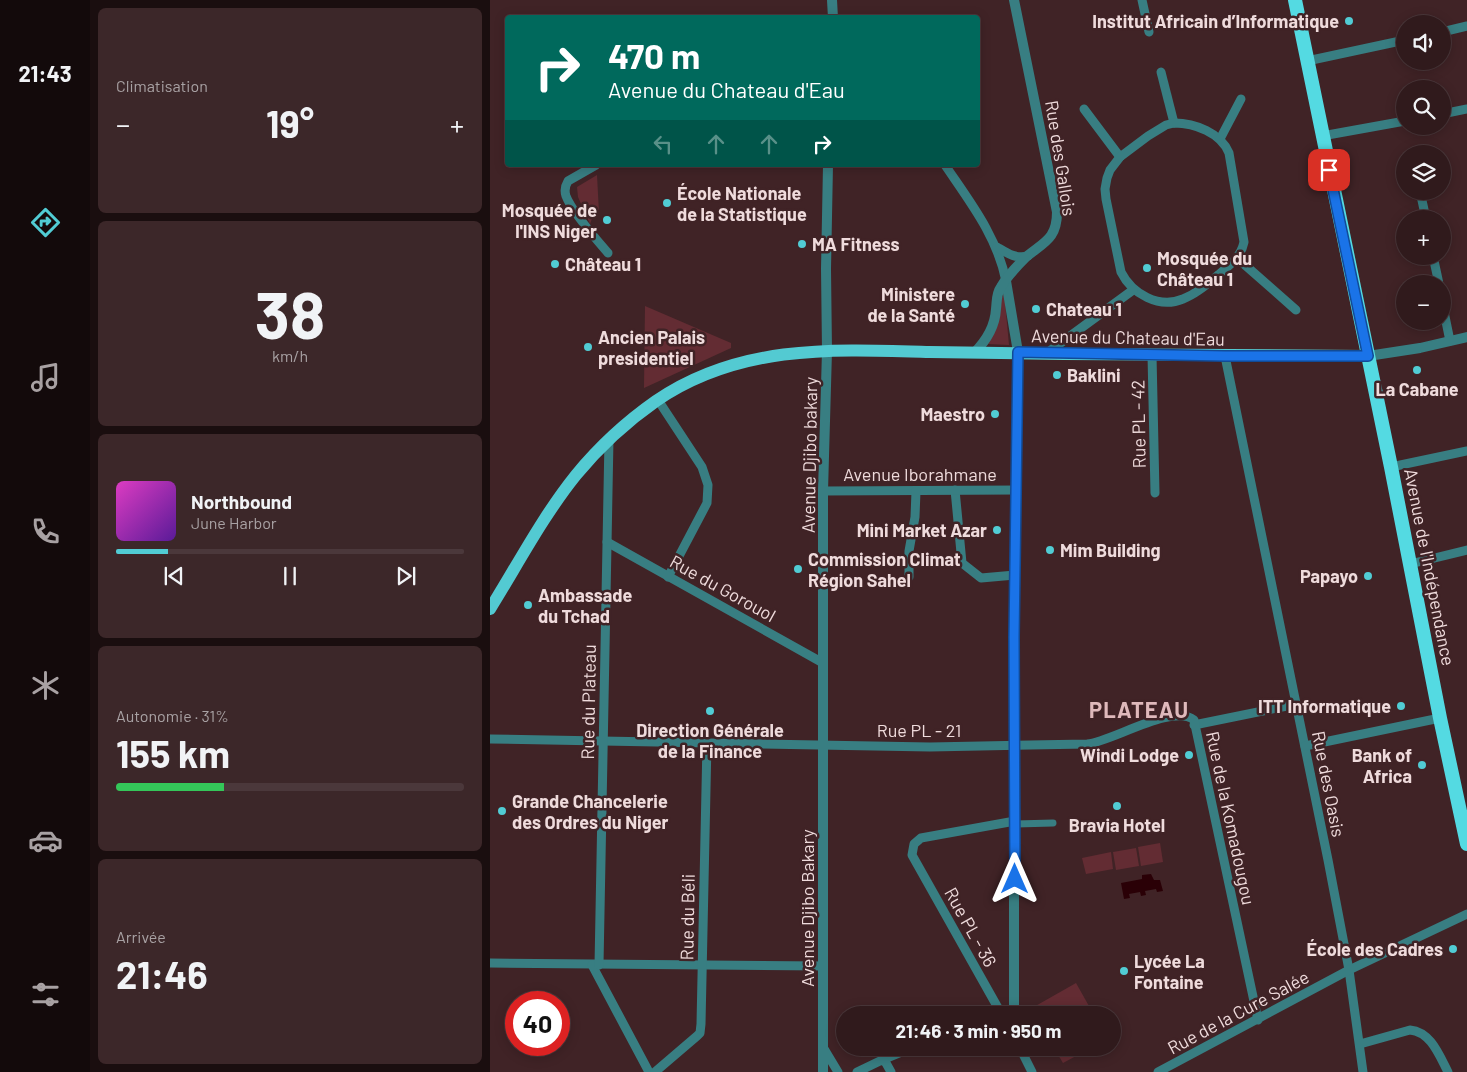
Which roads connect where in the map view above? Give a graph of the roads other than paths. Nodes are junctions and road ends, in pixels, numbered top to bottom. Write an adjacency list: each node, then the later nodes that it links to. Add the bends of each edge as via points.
1 (832, 0): 5 (street)
2 (1014, 0): 26 (street, Rue des Gallois, via 1057,212 1054,232)
3 (1142, 0): 8 (street)
4 (1295, 0): 10 (highway, Avenue de l'Indépendance)
5 (833, 15)
6 (1467, 26): 7 (street)
7 (1451, 30)
8 (1148, 32)
9 (1396, 42): 10 (street)
10 (1307, 61): 18 (highway, Avenue de l'Indépendance)
11 (1161, 72): 16 (street)
12 (1241, 99): 19 (street)
13 (1467, 109): 15 (street)
14 (1084, 110): 20 (street)
15 (1451, 112)
16 (1174, 123): 19 (street, via 1191,125); 20 (street, via 1148,136)
17 (1396, 123): 18 (street)
18 (1322, 136): 40 (highway, Avenue de l'Indépendance)
19 (1220, 139): 27 (street, via 1229,153 1244,233)
20 (1120, 157): 29 (street, via 1110,170 1105,194 1121,272)
21 (592, 167): 25 (street, via 568,181 566,197)
22 (828, 167): 34 (street, Avenue Djibo bakary)
23 (946, 167): 24 (street)
24 (997, 247): 26 (street, via 1020,258); 28 (street)
25 (608, 253)
26 (1028, 256): 28 (street, Rue des Gallois)
27 (1237, 258): 29 (street, via 1182,300 1163,301); 30 (street)
28 (1006, 281): 35 (street); 36 (street, Rue des Gallois, via 996,297 995,316 986,341)
29 (1134, 290): 37 (street)
30 (1296, 310)
31 (1448, 330): 33 (street)
32 (1467, 337): 33 (street)
33 (1450, 341): 40 (street)
34 (827, 351): 36 (main road, Avenue du Chateau d'Eau); 41 (main road, Avenue du Chateau d'Eau, via 781,354 741,362 712,371); 47 (street, Avenue Djibo bakary)
35 (1018, 352): 36 (main road, Avenue du Chateau d'Eau); 37 (main road, Avenue du Chateau d'Eau); 46 (street)
36 (974, 353)
37 (1047, 353): 38 (main road, Avenue du Chateau d'Eau)
38 (1152, 355): 39 (main road, Avenue du Chateau d'Eau); 49 (street, Rue PL - 42)
39 (1225, 356): 40 (main road, Avenue du Chateau d'Eau); 58 (street, Rue des Oasis)
40 (1368, 356): 44 (highway, Avenue de l'Indépendance)
41 (658, 400): 42 (main road, Avenue du Chateau d'Eau); 54 (street, via 702,467 708,485 707,503)
42 (609, 439): 50 (street, Rue du Plateau); 56 (main road, Avenue du Chateau d'Eau, via 576,475 550,512)
43 (1467, 451): 44 (street)
44 (1391, 467): 52 (highway, Avenue de l'Indépendance)
45 (955, 490): 46 (street, Avenue Iborahmane); 48 (street, Avenue Iborahmane); 53 (street, via 962,563 981,578)
46 (1017, 490): 53 (street)
47 (823, 491): 48 (street, Avenue Iborahmane); 57 (street, Avenue Djibo bakary)
48 (916, 491): 55 (street)
49 (1155, 493)
50 (607, 542): 54 (street, Rue du Gorouol); 62 (street, Rue du Plateau)
51 (1467, 550): 52 (street)
52 (1410, 564): 59 (highway, Avenue de l'Indépendance)
53 (1016, 576): 65 (street)
54 (668, 577): 57 (street, Rue du Gorouol)
55 (909, 577)
56 (490, 609)
57 (823, 663): 64 (street, Avenue Djibo bakary)
58 (1297, 704): 60 (street, Rue de la Komadougou); 66 (street, Rue des Oasis)
59 (1440, 718): 66 (street); 69 (highway, Avenue de l'Indépendance)
60 (1194, 724): 65 (street, Rue PL - 21, via 1191,718 1179,716 1142,724 1094,744); 78 (street, Rue de la Komadougou)
61 (490, 739): 62 (street, Rue PL - 21)
62 (603, 740): 63 (street, Rue PL - 21); 72 (street, Rue du Plateau)
63 (708, 742): 64 (street, Rue PL - 21); 73 (street, Rue du Béli)
64 (824, 745): 65 (street, Rue PL - 21); 74 (street, Avenue Djibo Bakary)
65 (1015, 746): 67 (street)
66 (1305, 746): 75 (street, Rue des Oasis)
67 (1015, 822): 68 (street); 76 (street, Rue PL - 36, via 922,838 914,844 912,855); 77 (street)
68 (1052, 823)
69 (1467, 844)
70 (1467, 914): 75 (street, Rue de la Cure Salée)
71 (490, 963): 72 (street)
72 (596, 965): 73 (street); 84 (street, Rue du Plateau)
73 (703, 966): 74 (street); 85 (street, Rue du Béli, via 700,1033)
74 (823, 966): 80 (street, Avenue Djibo Bakary)
75 (1349, 970): 78 (street, Rue de la Cure Salée); 79 (street, Rue des Oasis)
76 (997, 1006)
77 (1014, 1006)
78 (1258, 1020): 91 (street, Rue de la Cure Salée)
79 (1360, 1044): 92 (street, Rue des Oasis); 93 (street, via 1410,1030 1418,1031 1434,1046)
80 (823, 1046): 86 (street, Avenue Djibo Bakary); 87 (street)
81 (892, 1056): 83 (street)
82 (1024, 1056): 90 (street)
83 (882, 1060): 88 (street); 89 (street)
84 (649, 1072)
85 (655, 1072)
86 (823, 1072)
87 (838, 1072)
88 (857, 1072)
89 (890, 1072)
90 (1032, 1072)
91 (1158, 1072)
92 (1363, 1072)
93 (1448, 1072)

